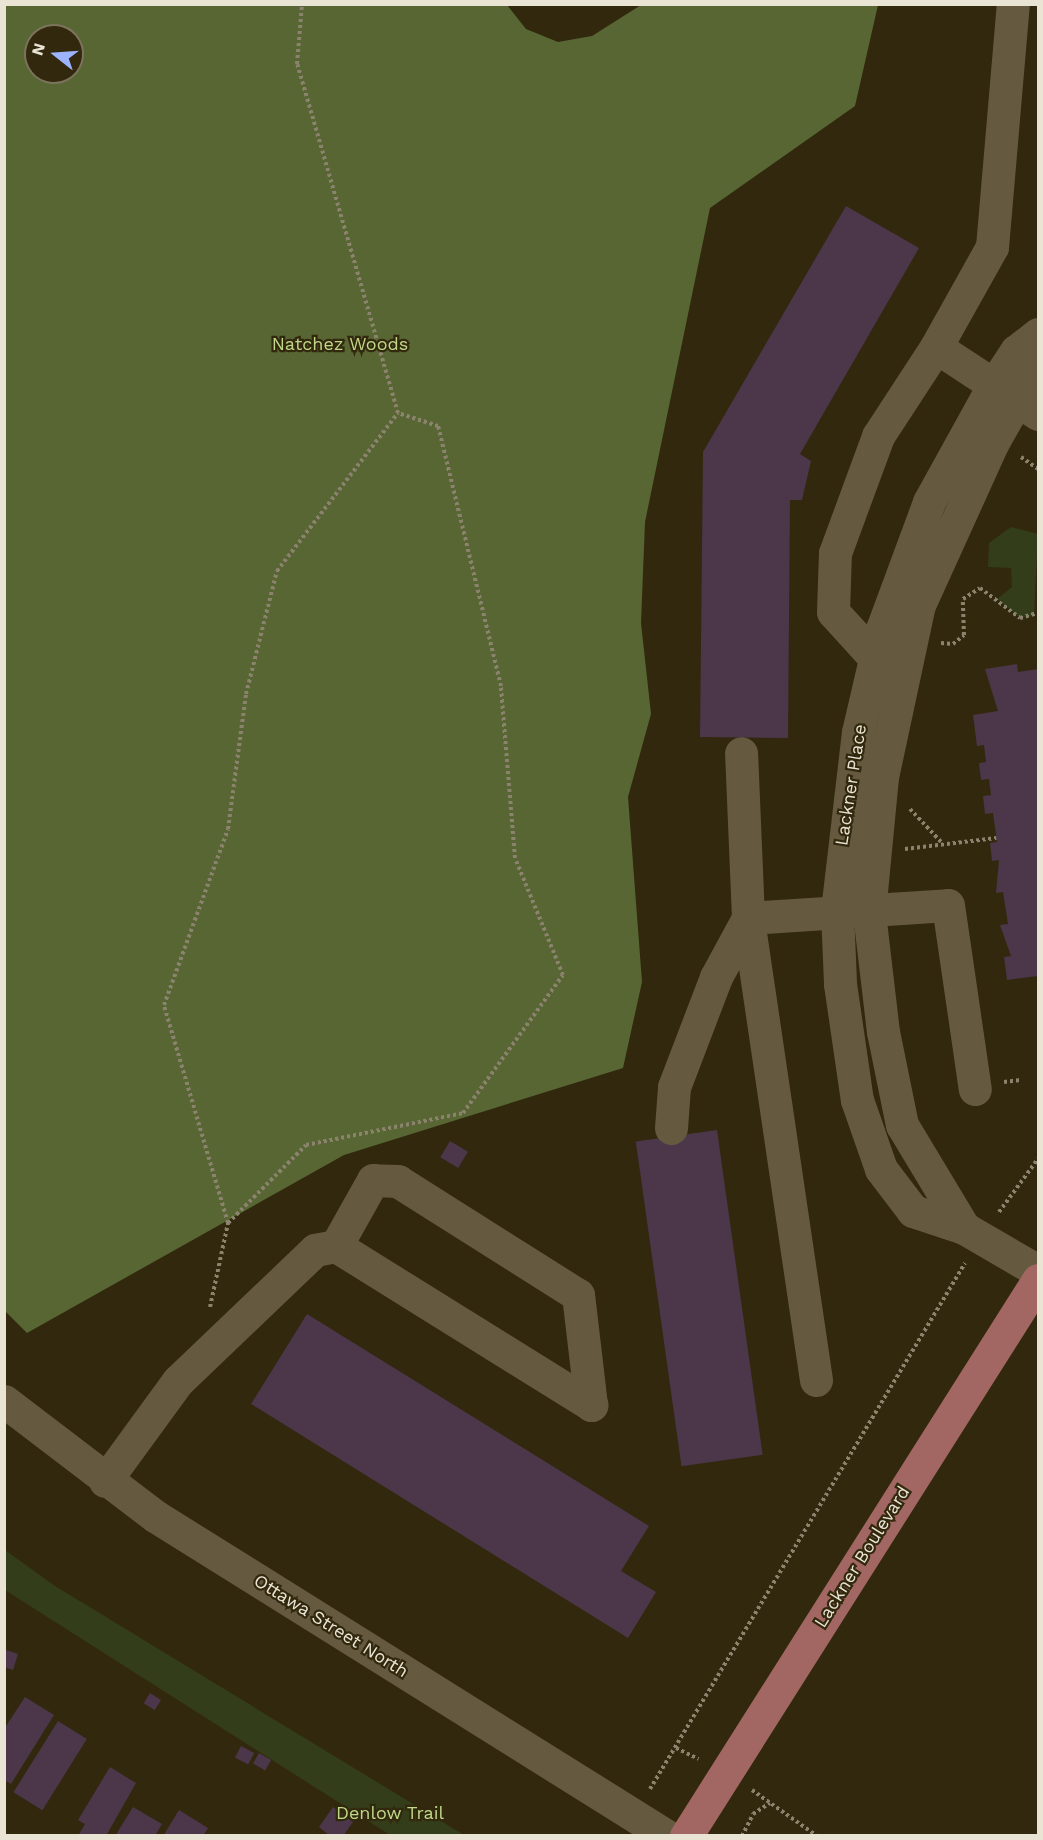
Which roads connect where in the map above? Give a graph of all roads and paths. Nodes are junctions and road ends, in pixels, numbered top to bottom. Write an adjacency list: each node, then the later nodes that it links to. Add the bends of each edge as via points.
1 (302, 4): 7 (path, via 297,64)
2 (1013, 4): 4 (street, via 993,247)
3 (1038, 334): 6 (street, Lackner Place, via 1016,351)
4 (936, 347): 6 (street); 12 (street, via 878,436 835,553 833,612)
5 (1038, 363): 6 (street, Lackner Place)
6 (1016, 401): 11 (street, Lackner Place, via 919,605); 12 (street, Lackner Place, via 929,502)
7 (398, 413): 24 (path, via 277,572 246,694 228,829 164,1005); 24 (path, via 438,426 501,686 515,858 563,975 464,1113 306,1145)
8 (1018, 455): 9 (path)
9 (1038, 469)
10 (1038, 613): 11 (path, via 1020,618 980,588 963,599 966,628 953,644)
11 (912, 635): 12 (street, Lackner Place)
12 (890, 662): 14 (street, Lackner Place); 18 (street, Lackner Place, via 858,732)
13 (741, 753): 20 (street)
14 (880, 795): 16 (path, via 905,799); 19 (street, Lackner Place)
15 (996, 838): 16 (path)
16 (943, 843): 17 (path)
17 (898, 850)
18 (837, 911): 19 (street); 20 (street); 25 (street, Lackner Place, via 840,984 857,1100 881,1169 913,1211)
19 (869, 912): 21 (street, via 948,905); 25 (street, Lackner Place, via 883,1032 902,1125)
20 (748, 918): 22 (street, via 716,977 674,1087); 30 (street)
21 (975, 1089)
22 (671, 1128)
23 (1038, 1159): 25 (path)
24 (228, 1223): 29 (path)
25 (973, 1233): 27 (street, Lackner Place); 33 (path)
26 (336, 1246): 26 (street, via 353,1252 591,1405 578,1295 398,1181 373,1180); 32 (street, via 315,1250 178,1381)
27 (1038, 1271)
28 (1038, 1280): 39 (main road, Lackner Boulevard)
29 (208, 1316)
30 (816, 1380)
31 (4, 1401): 32 (street, Ottawa Street North)
32 (105, 1480): 38 (street, Ottawa Street North)
33 (676, 1748): 34 (path); 35 (path)
34 (690, 1754)
35 (665, 1766)
36 (756, 1792): 37 (path)
37 (770, 1803): 40 (path, via 753,1814); 41 (path)
38 (667, 1836)
39 (686, 1836)
40 (742, 1836)
41 (818, 1836)

